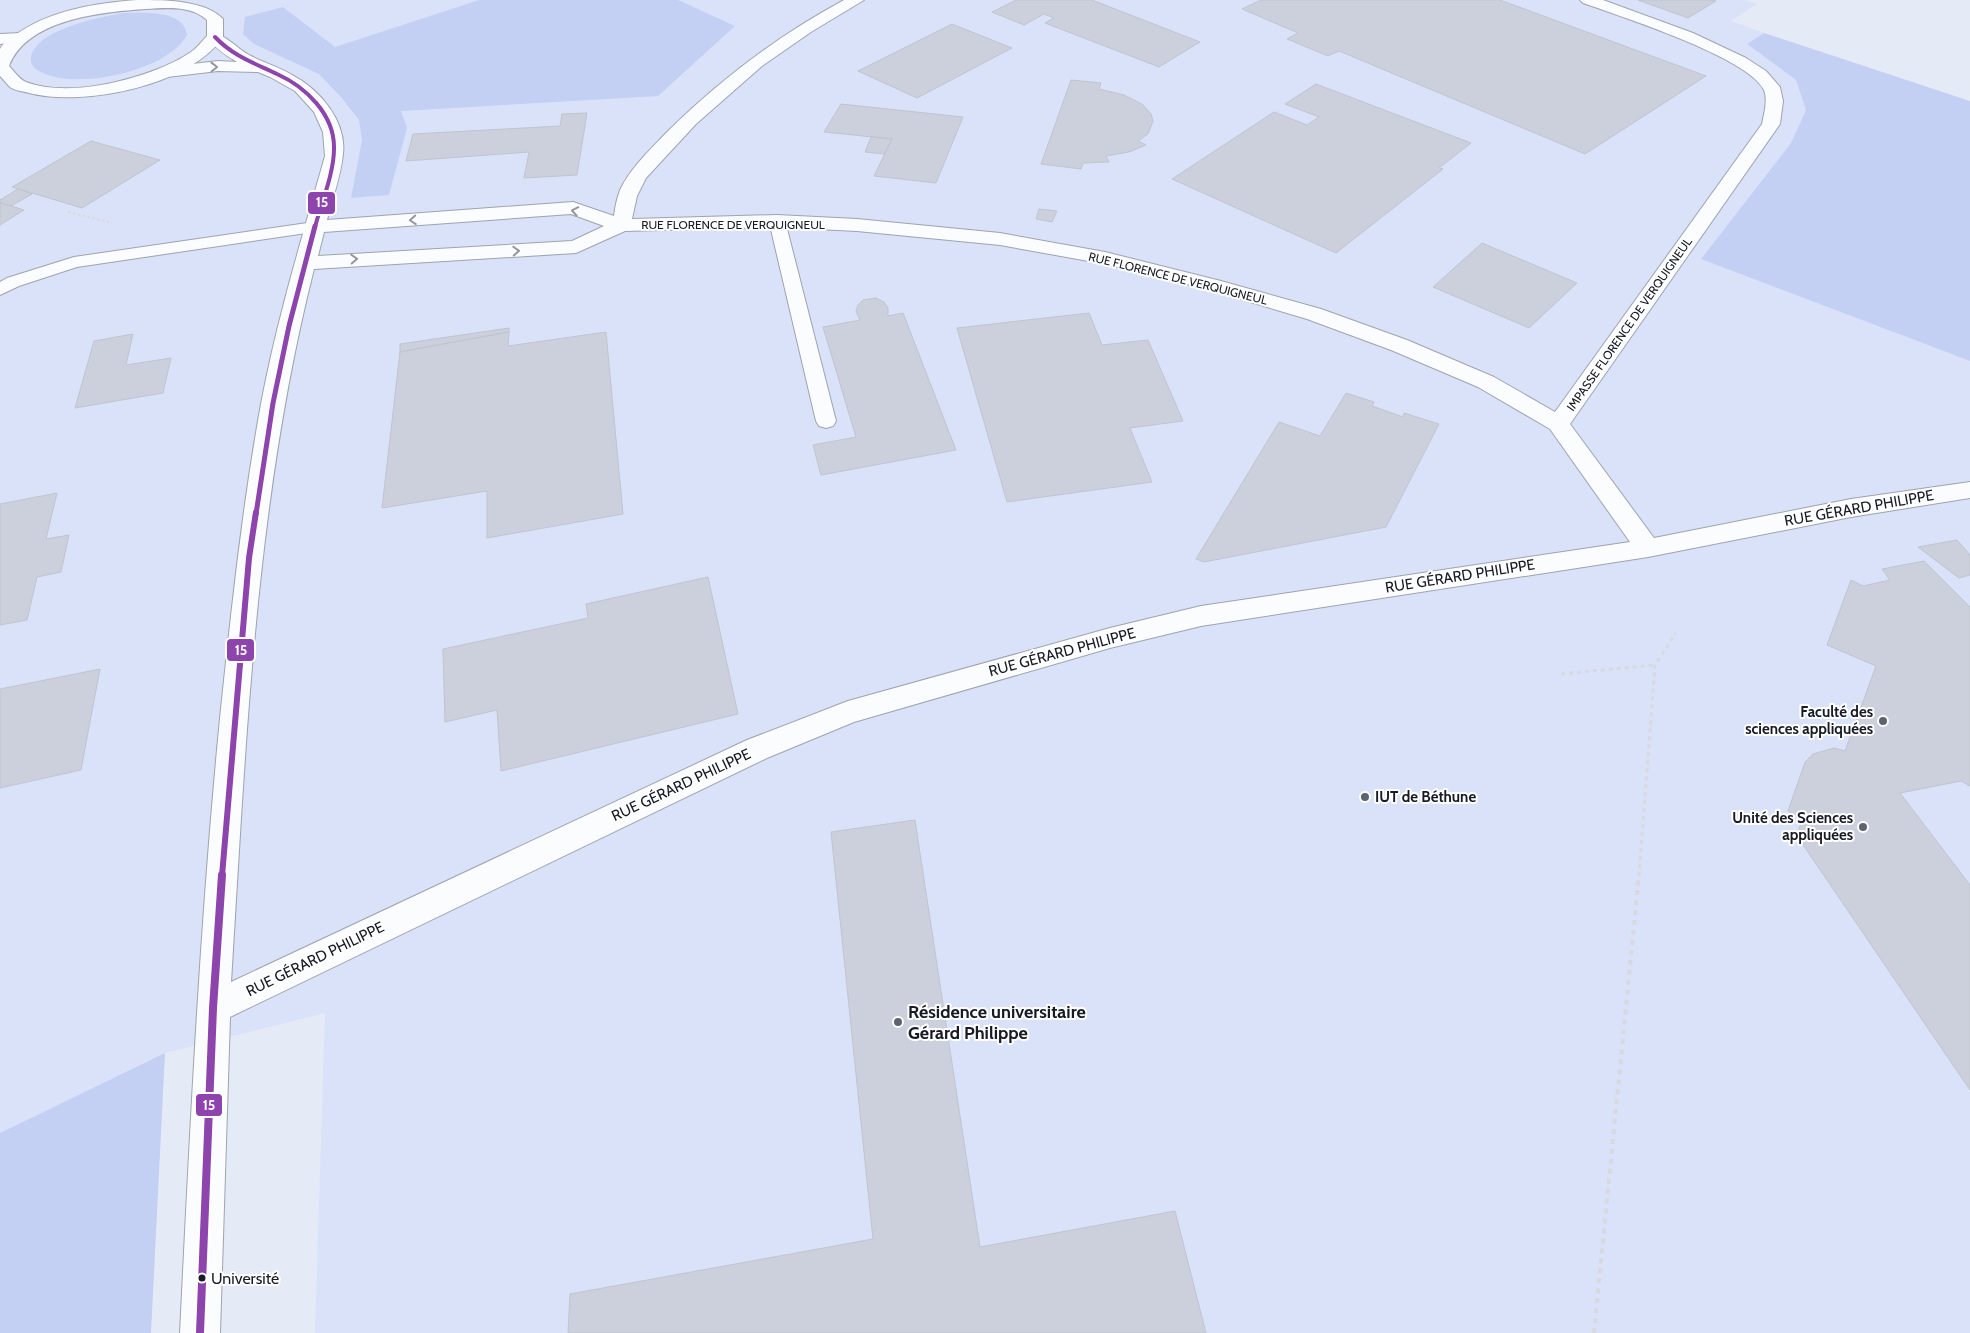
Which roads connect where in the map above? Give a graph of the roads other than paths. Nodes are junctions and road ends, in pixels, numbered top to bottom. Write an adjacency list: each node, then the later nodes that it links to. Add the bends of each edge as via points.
1 (98, 0): 5 (street)
2 (160, 0): 5 (street, via 120,3); 6 (street, via 207,12 218,27)
3 (856, 0): 15 (street, via 757,63 684,125 649,162 629,192)
4 (1588, 0): 20 (street, IMPASSE FLORENCE DE VERQUIGNEUL, via 1725,53 1755,71 1771,87 1775,106 1771,124)
5 (78, 12): 7 (street, via 50,22)
6 (215, 37): 10 (street, via 224,48); 11 (street, via 206,49)
7 (21, 38): 8 (street); 9 (street, via 5,53)
8 (0, 39)
9 (0, 68): 12 (street, via 10,82 36,91)
10 (262, 68): 11 (street, one-way to 10, via 218,66); 16 (street, via 302,89 312,98 333,131 336,142 334,156)
11 (167, 72): 12 (street, via 111,88)
12 (53, 92): 13 (street)
13 (7, 99)
14 (777, 221): 15 (street, RUE FLORENCE DE VERQUIGNEUL); 19 (lane); 20 (street, RUE FLORENCE DE VERQUIGNEUL, via 926,230 1000,239 1105,258 1214,285 1314,314 1399,345 1486,382)
15 (621, 225): 16 (street, RUE FLORENCE DE VERQUIGNEUL, one-way to 16, via 573,208); 17 (street, RUE FLORENCE DE VERQUIGNEUL, one-way to 15, via 576,248)
16 (314, 227): 17 (street); 18 (lane, via 74,262 13,282)
17 (305, 263): 23 (street, via 273,403 249,558 228,791)
18 (0, 290)
19 (826, 421)
20 (1558, 424): 22 (street, RUE FLORENCE DE VERQUIGNEUL)
21 (1970, 490): 22 (street, RUE GÉRARD PHILIPPE, via 1850,508)
22 (1648, 548): 23 (street, RUE GÉRARD PHILIPPE, via 1201,616 1110,638 848,712 757,749)
23 (214, 1008): 24 (street)
24 (200, 1333)

